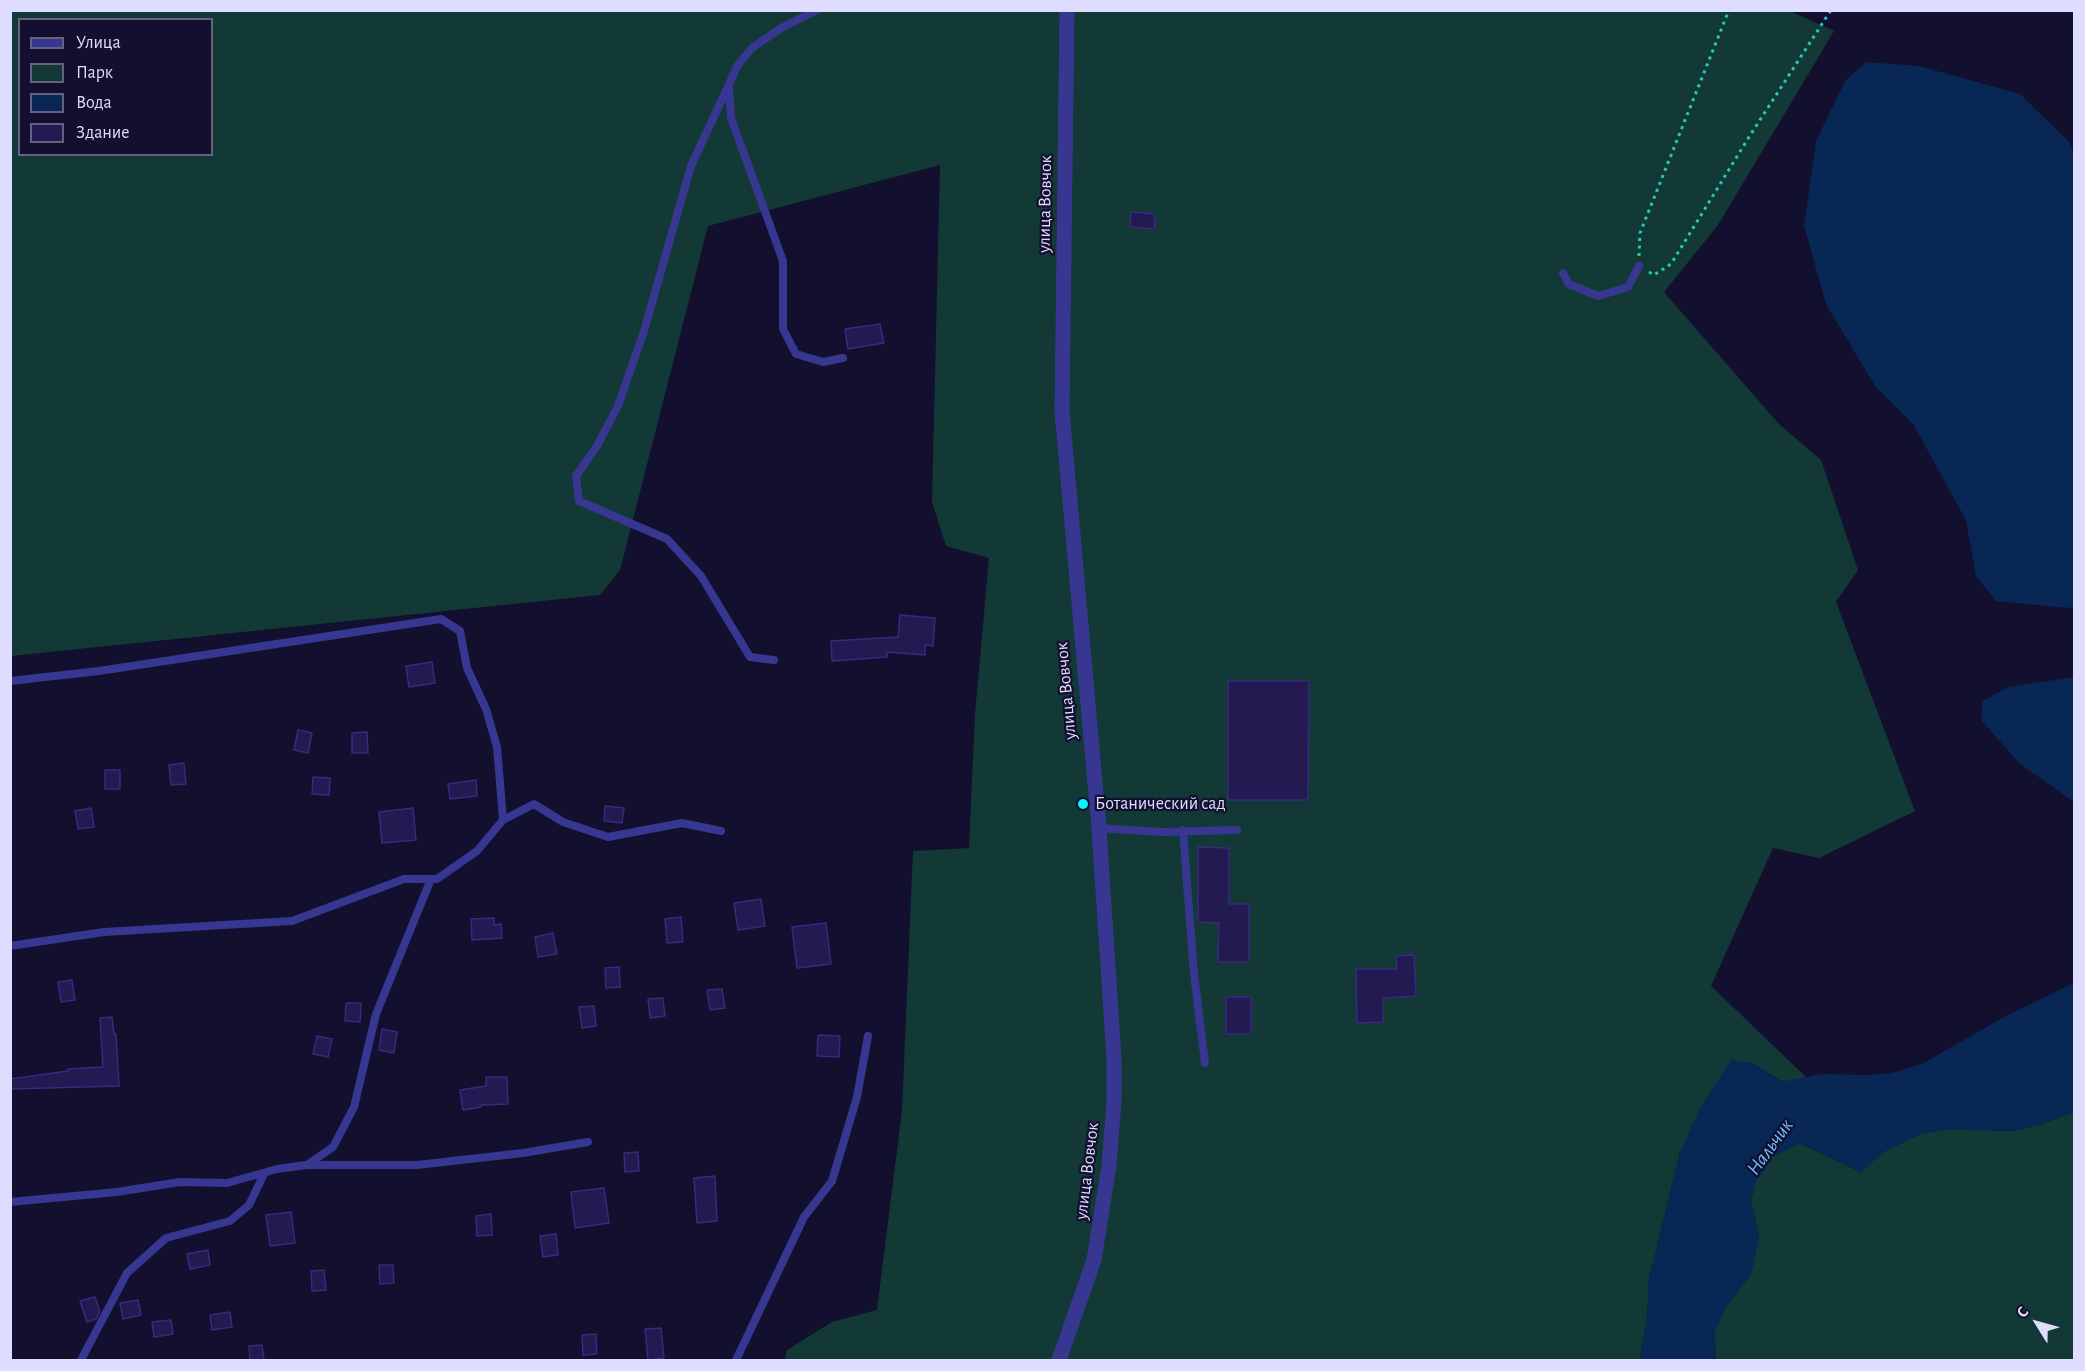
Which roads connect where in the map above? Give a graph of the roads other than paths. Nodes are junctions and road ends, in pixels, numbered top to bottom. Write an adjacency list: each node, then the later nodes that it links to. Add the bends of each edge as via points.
1 (817, 10): 3 (lane, via 752,48 738,65)
2 (1067, 10): 10 (street, улица Вовчок, via 1062,411)
3 (729, 87): 6 (lane, via 731,118 783,261 783,328 796,354 822,362); 7 (lane, via 691,166 644,331 618,406 576,476 579,501 667,539 701,576 750,657)
4 (1639, 266): 5 (lane, via 1628,287 1598,296 1569,284)
5 (1563, 273)
6 (843, 358)
7 (774, 660)
8 (10, 681): 9 (lane, via 441,619 460,630 467,668 486,710 497,747)
9 (503, 820): 13 (lane, via 534,804 563,822 608,837 682,823); 14 (lane, via 477,851 437,879)
10 (1099, 828): 11 (lane); 24 (street, улица Вовчок, via 1114,1059 1112,1137 1094,1260)
11 (1183, 830): 12 (lane); 17 (lane)
12 (1237, 830)
13 (721, 831)
14 (431, 879): 15 (lane, via 404,879 292,921 104,932); 19 (lane, via 376,1014 354,1107 333,1147)
15 (10, 945)
16 (868, 1036): 23 (lane, via 857,1097 832,1181 804,1217)
17 (1205, 1063)
18 (588, 1142): 19 (lane, via 417,1165)
19 (306, 1166): 20 (lane)
20 (264, 1173): 21 (lane, via 227,1183 180,1182); 22 (lane, via 249,1205 230,1221 166,1238 127,1273)
21 (10, 1202)
22 (81, 1360)
23 (736, 1360)
24 (1059, 1360)

